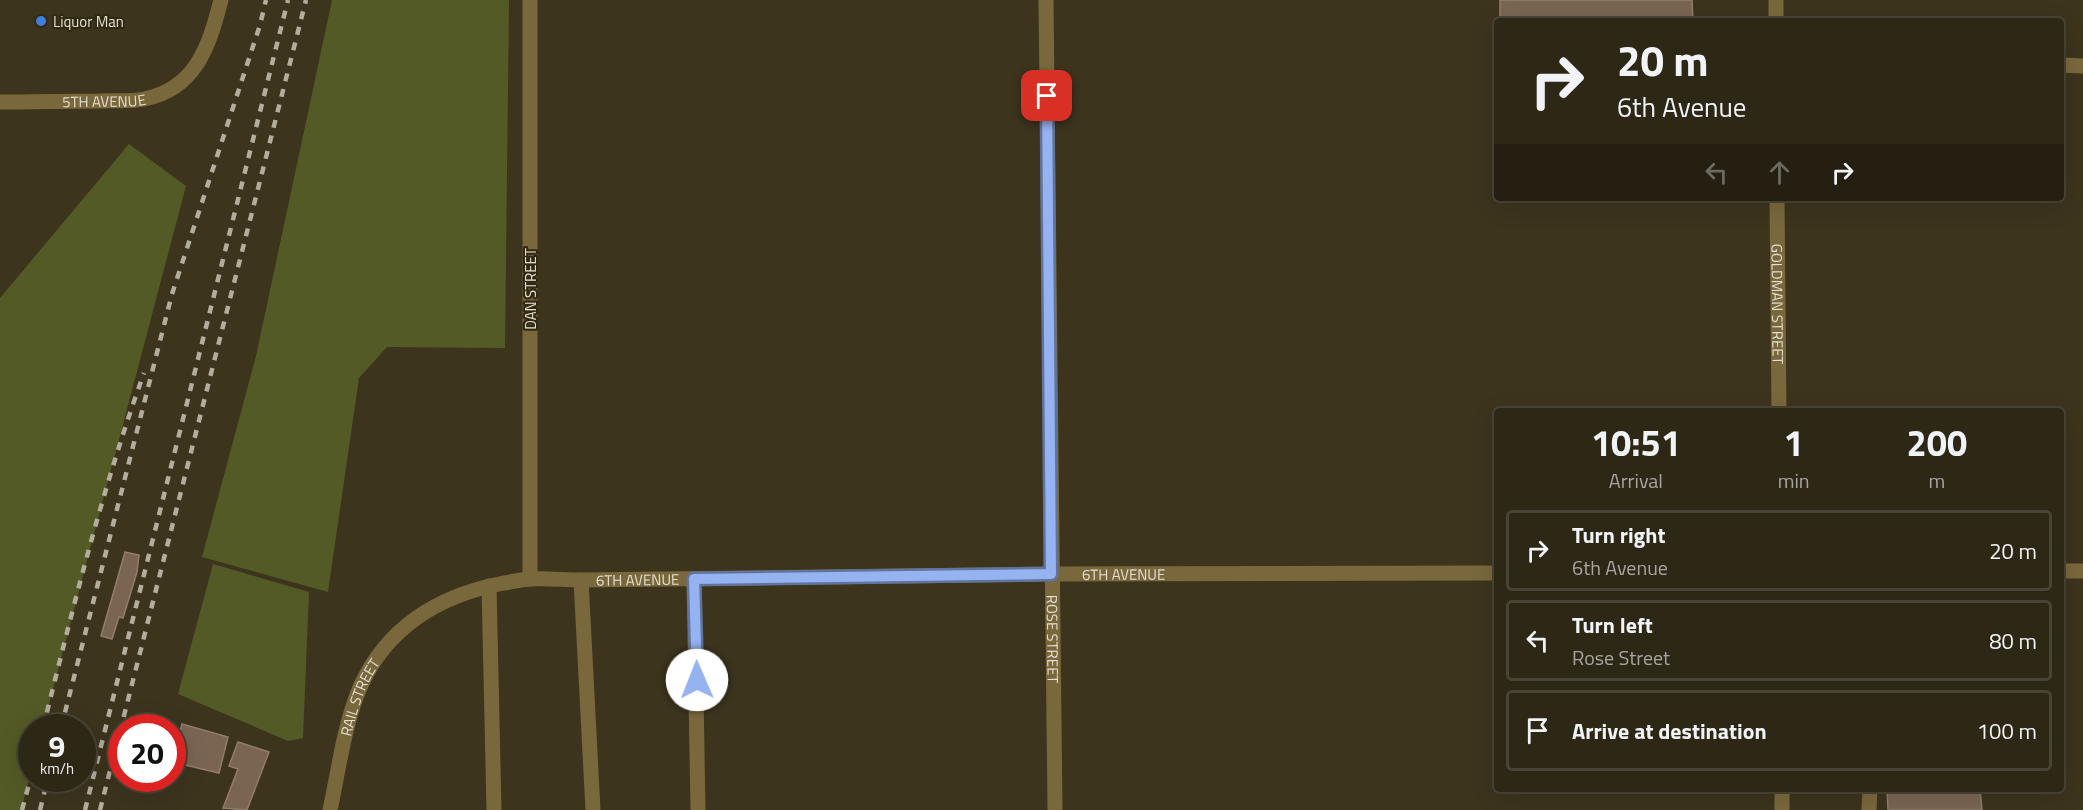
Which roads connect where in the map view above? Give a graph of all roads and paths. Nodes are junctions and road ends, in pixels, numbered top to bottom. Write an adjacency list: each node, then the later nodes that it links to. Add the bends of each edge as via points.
1 (221, 0): 8 (street, 5TH AVENUE, via 210,41 195,67 166,93 142,100)
2 (530, 0): 15 (street, DAN STREET)
3 (1046, 0): 14 (street, ROSE STREET)
4 (1776, 0): 5 (street)
5 (1776, 18)
6 (2064, 65): 7 (street)
7 (2083, 66)
8 (0, 102)
9 (1777, 201): 10 (street, GOLDMAN STREET)
10 (1779, 408)
11 (2064, 571): 12 (street)
12 (2083, 571)
13 (1494, 573): 14 (street, 6TH AVENUE)
14 (1051, 574): 16 (street, 6TH AVENUE); 26 (street, ROSE STREET)
15 (530, 579): 17 (street, 6TH AVENUE); 18 (street, 6TH AVENUE)
16 (694, 579): 17 (street, 6TH AVENUE); 25 (street)
17 (581, 580): 24 (street)
18 (489, 586): 19 (street, 6TH AVENUE); 23 (street)
19 (430, 607): 22 (street, RAIL STREET, via 377,656 360,687 346,730)
20 (1782, 792): 27 (street)
21 (1870, 792): 28 (street)
22 (330, 810)
23 (494, 810)
24 (593, 810)
25 (698, 810)
26 (1055, 810)
27 (1782, 810)
28 (1869, 810)

